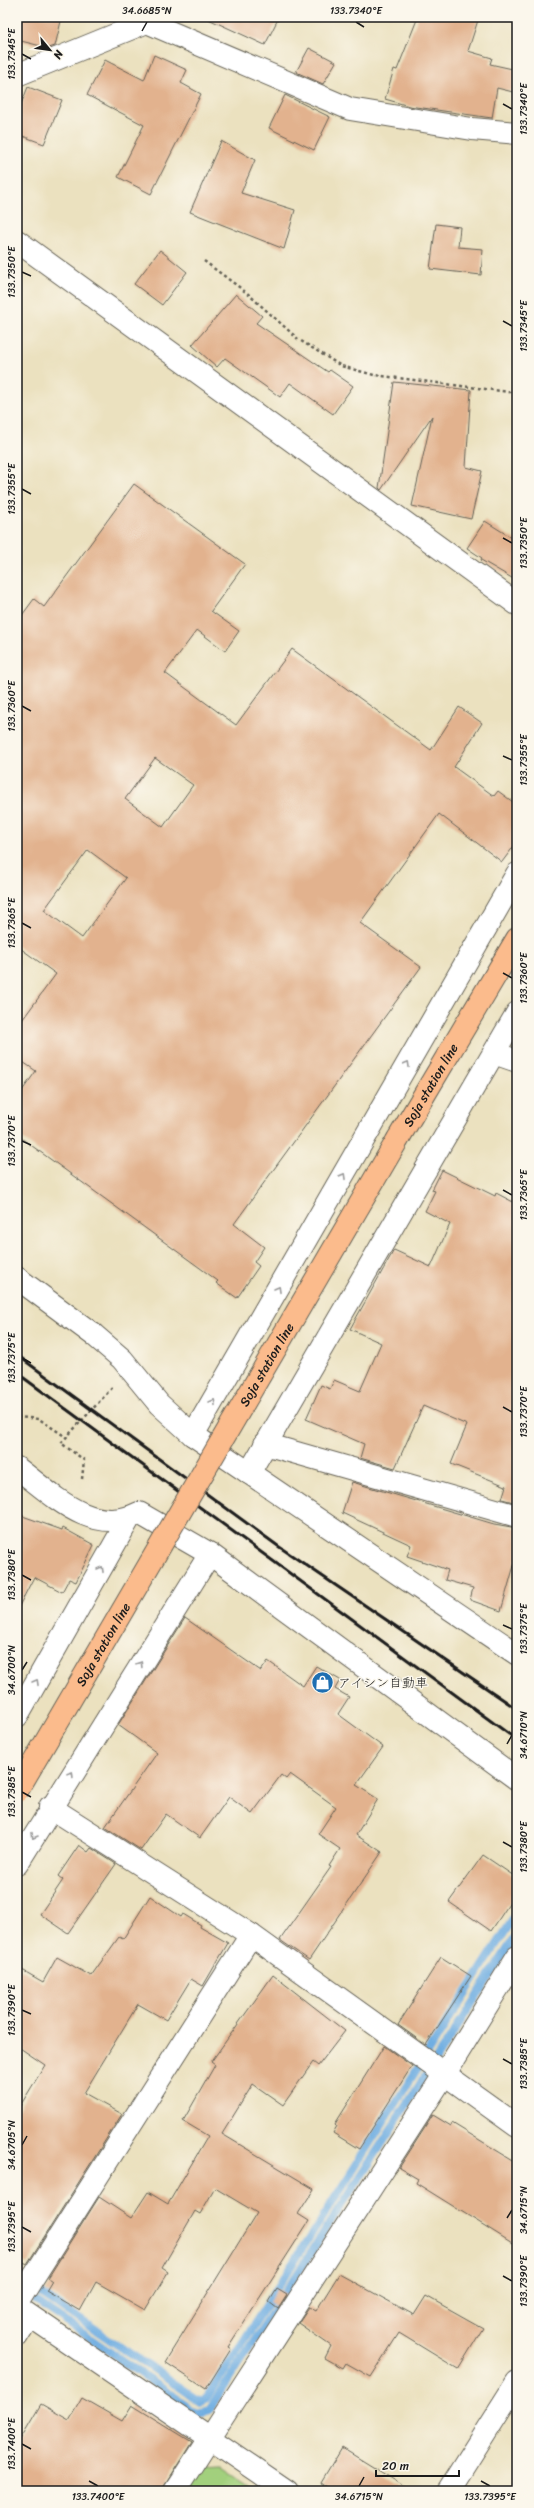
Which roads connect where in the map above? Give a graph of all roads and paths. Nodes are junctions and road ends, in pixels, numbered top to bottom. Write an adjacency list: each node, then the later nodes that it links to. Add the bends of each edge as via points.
1 (154, 20): 2 (street); 3 (street, via 350,109 472,129)
2 (17, 74)
3 (517, 133)
4 (17, 241): 7 (street)
5 (204, 261): 6 (path, via 247,293 298,338 341,366 374,375)
6 (517, 393)
7 (517, 604)
8 (517, 874): 16 (street, one-way to 8)
9 (517, 939): 28 (main road, Soja station line, bridge)
10 (517, 1014): 11 (street)
11 (494, 1053): 12 (street); 18 (street)
12 (517, 1061)
13 (17, 1278): 16 (street, via 122,1359 159,1404)
14 (115, 1386): 17 (path)
15 (17, 1418): 17 (path, via 39,1419)
16 (193, 1435): 20 (street)
17 (66, 1437): 21 (path, via 61,1443 84,1460)
18 (265, 1444): 20 (street); 22 (street)
19 (17, 1468): 23 (street, via 80,1514 98,1520)
20 (249, 1473): 25 (street)
21 (82, 1480)
22 (517, 1516)
23 (130, 1517): 24 (street, via 139,1513 150,1517); 26 (street, one-way to 23)
24 (210, 1554): 27 (street); 29 (street, one-way to 24)
25 (517, 1654)
26 (17, 1716)
27 (517, 1778)
28 (17, 1791)
29 (50, 1807): 30 (street, one-way to 30); 31 (street)
30 (17, 1864)
31 (251, 1935): 33 (street); 35 (street)
32 (517, 1957): 33 (street)
33 (433, 2067): 34 (street); 38 (street)
34 (517, 2126)
35 (21, 2309): 36 (street); 38 (street)
36 (17, 2336)
37 (517, 2382): 41 (street)
38 (210, 2437): 39 (street); 40 (street)
39 (175, 2491)
40 (287, 2491)
41 (448, 2491)

